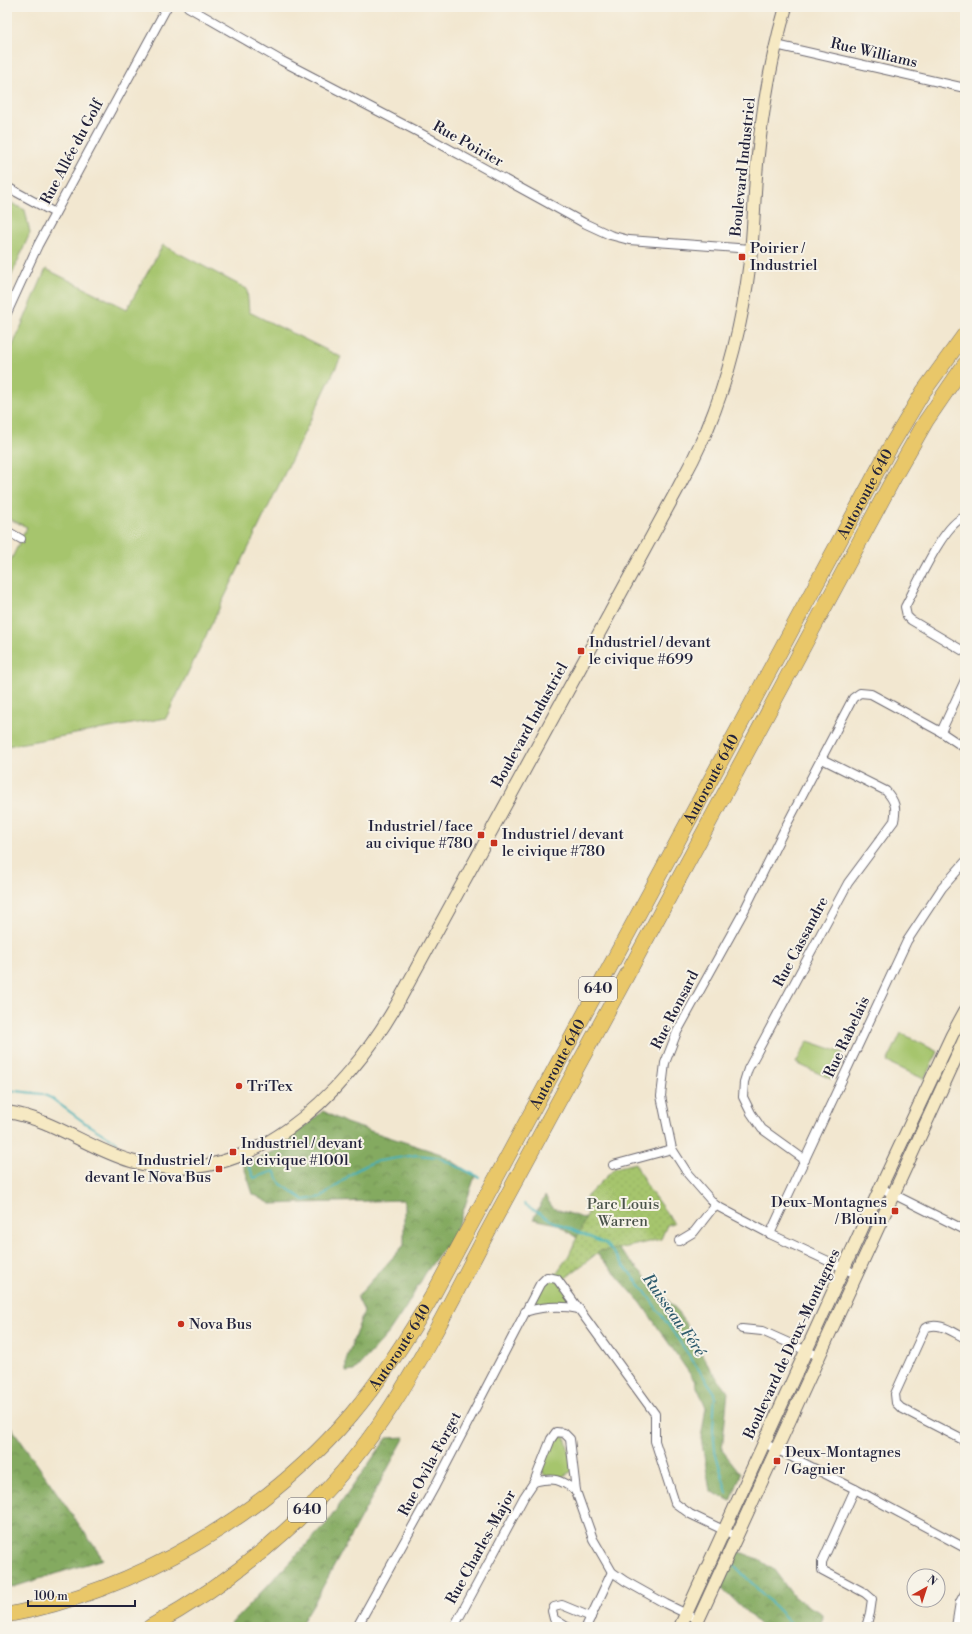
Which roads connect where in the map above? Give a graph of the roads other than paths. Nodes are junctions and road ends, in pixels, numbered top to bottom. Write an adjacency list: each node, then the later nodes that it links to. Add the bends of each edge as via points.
1 (167, 7): 7 (street, Rue Allée du Golf)
2 (188, 7): 8 (street, Rue Poirier, via 282,61 610,235 629,240)
3 (786, 7): 4 (street, Boulevard Industriel)
4 (776, 45): 5 (street, Rue Williams); 8 (street, Boulevard Industriel, via 758,149)
5 (965, 88)
6 (7, 187): 7 (street)
7 (56, 213): 9 (street, Rue Allée du Golf, via 38,245)
8 (751, 249): 24 (street, Boulevard Industriel, via 741,315 732,353 714,411 694,457 398,1004 347,1076 307,1115 274,1140 240,1155 198,1165 168,1167 132,1161 107,1152 52,1124)
9 (7, 313)
10 (965, 334): 54 (highway, Autoroute 640 / 640, via 923,392 888,448 434,1293 378,1382 317,1451 289,1477 225,1525 180,1552 114,1583 68,1600)
11 (965, 364): 56 (highway, Autoroute 640 / 640, via 904,458 398,1396 367,1440 304,1514)
12 (965, 518): 15 (street, via 959,519 942,538 905,607 906,616 911,620)
13 (7, 531): 14 (street)
14 (21, 539)
15 (965, 652)
16 (965, 680): 17 (street)
17 (941, 732): 18 (street); 19 (street, Rue Ronsard, via 871,694 860,693 853,698)
18 (965, 748)
19 (822, 759): 25 (street, Rue Ronsard, via 744,911 677,1032 665,1063 661,1096); 26 (street, Rue Cassandre, via 886,791 893,799 896,810 894,821 848,883 748,1069 744,1082 743,1097 762,1129)
20 (965, 862): 26 (street, Rue Rabelais, via 942,888 907,941)
21 (965, 1011): 28 (street, Boulevard de Deux-Montagnes)
22 (965, 1038): 23 (street, Boulevard de Deux-Montagnes)
23 (962, 1054): 29 (street, Boulevard de Deux-Montagnes)
24 (7, 1112)
25 (672, 1149): 27 (street); 30 (street, Rue Ronsard, via 688,1174)
26 (805, 1160): 32 (street, Rue Rabelais)
27 (613, 1165)
28 (881, 1188): 29 (street); 34 (street, Boulevard de Deux-Montagnes)
29 (893, 1193): 31 (street); 35 (street, Boulevard de Deux-Montagnes)
30 (715, 1205): 32 (street, Rue Ronsard); 33 (street, via 694,1232)
31 (965, 1230)
32 (770, 1234): 34 (street, Rue Ronsard)
33 (679, 1241)
34 (844, 1268): 35 (street, Rue Ronsard); 40 (street, Boulevard de Deux-Montagnes)
35 (856, 1274): 41 (street, Boulevard de Deux-Montagnes)
36 (579, 1309): 37 (street, via 562,1306); 37 (street, Rue Ovila-Forget, via 558,1279 547,1277 540,1284); 48 (street, Rue Ovila-Forget, via 655,1414 655,1441 675,1503 690,1514)
37 (525, 1312): 59 (street, Rue Ovila-Forget, via 435,1486)
38 (742, 1329): 40 (street, via 762,1331)
39 (965, 1338): 42 (street, via 933,1324 925,1328 896,1394 896,1403)
40 (806, 1350): 41 (street); 43 (street, Boulevard de Deux-Montagnes)
41 (818, 1356): 44 (street, Boulevard de Deux-Montagnes)
42 (965, 1442)
43 (764, 1443): 44 (street); 48 (street, Boulevard de Deux-Montagnes)
44 (776, 1450): 46 (street); 49 (street, Boulevard de Deux-Montagnes)
45 (534, 1482): 47 (street, Rue Charles-Major, via 558,1479); 47 (street, Rue Charles-Major, via 551,1439 556,1432 564,1432 570,1439); 60 (street, Rue Charles-Major)
46 (855, 1489): 50 (street); 64 (street, via 822,1562 822,1570 872,1599)
47 (576, 1491): 51 (street, Rue Charles-Major, via 593,1539)
48 (723, 1529): 49 (street, Rue Ovila-Forget); 53 (street, Boulevard de Deux-Montagnes)
49 (736, 1536): 57 (street, Boulevard de Deux-Montagnes)
50 (965, 1548)
51 (612, 1572): 53 (street, Rue Charles-Major); 55 (street)
52 (965, 1593): 65 (street, via 960,1602)
53 (686, 1614): 57 (street, Rue Charles-Major); 63 (street, Boulevard de Deux-Montagnes)
54 (7, 1615)
55 (591, 1617): 61 (street, via 562,1604 554,1607 554,1619); 62 (street)
56 (177, 1620): 58 (highway, Autoroute 640 / 640)
57 (697, 1623)
58 (150, 1627)
59 (357, 1627)
60 (454, 1627)
61 (567, 1627)
62 (586, 1627)
63 (680, 1627)
64 (866, 1627)
65 (956, 1627)

